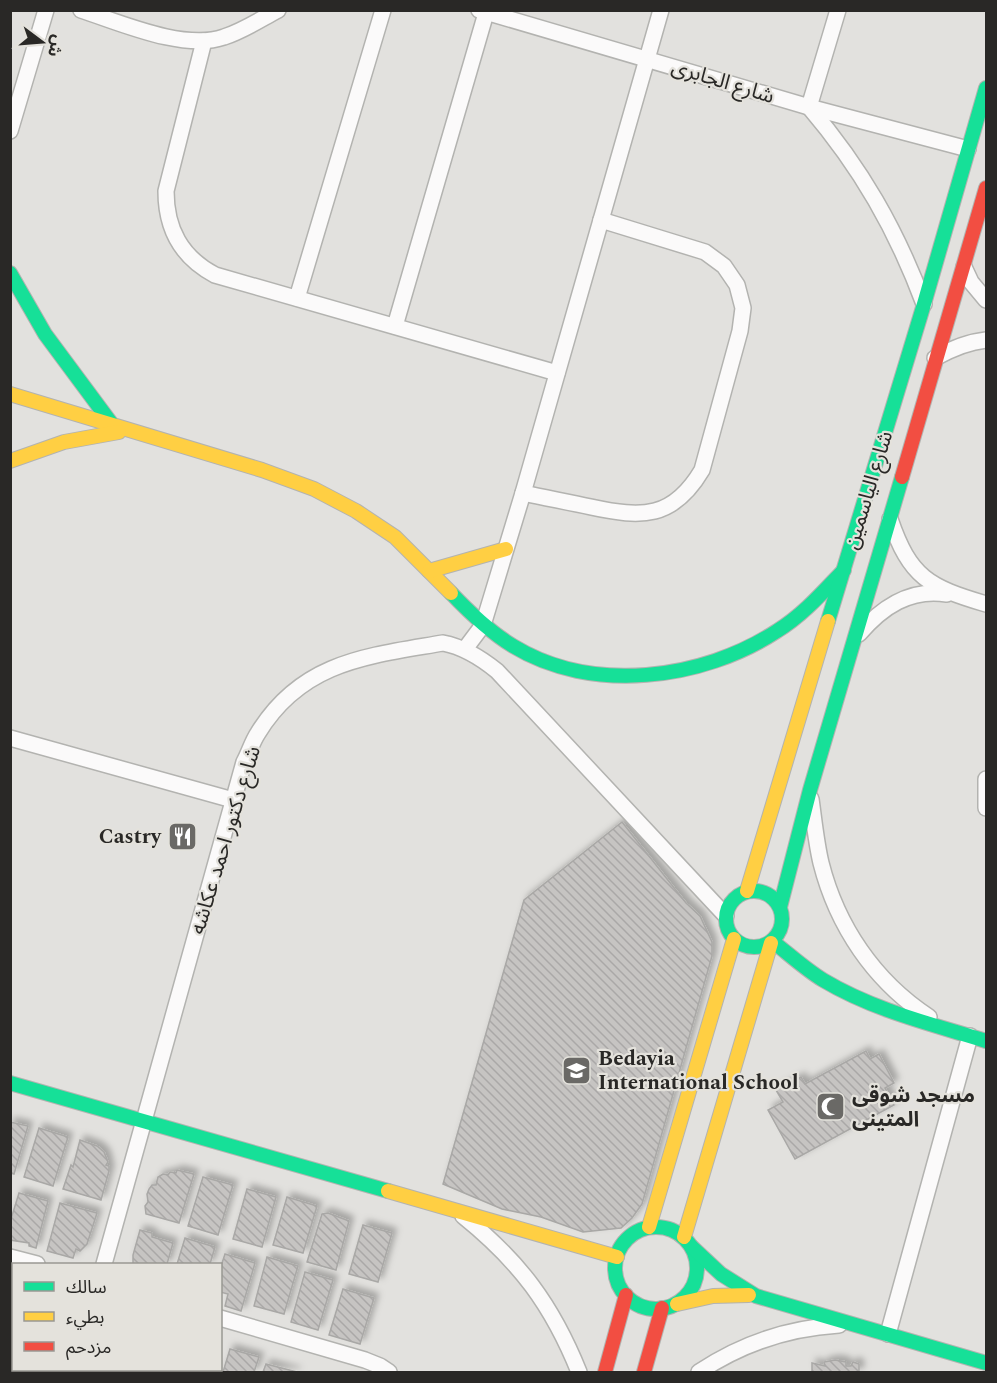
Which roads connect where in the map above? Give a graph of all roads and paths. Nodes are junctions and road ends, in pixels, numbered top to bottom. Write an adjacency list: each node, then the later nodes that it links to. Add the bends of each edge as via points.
1 (46, 10): 12 (street)
2 (81, 10): 8 (street, via 167,37)
3 (278, 10): 8 (street, via 224,37)
4 (383, 10): 18 (street)
5 (661, 10): 9 (street)
6 (838, 10): 11 (street)
7 (482, 11): 9 (street, شارع الجابرى); 21 (street)
8 (204, 41): 18 (street, via 166,191 171,228 186,253 208,271)
9 (647, 58): 11 (street, شارع الجابرى); 15 (street)
10 (987, 88): 13 (street, شارع الياسمين)
11 (809, 107): 13 (street, شارع الجابرى); 20 (street, via 852,160 882,208)
12 (10, 130)
13 (968, 149): 20 (street, شارع الياسمين)
14 (987, 188): 16 (street, شارع الياسمين)
15 (601, 220): 24 (street); 29 (street, via 705,252 724,266 737,285 743,308 740,331 702,470 681,497 646,513 625,514)
16 (964, 267): 19 (street); 23 (street, شارع الياسمين)
17 (10, 273): 26 (street, via 37,324)
18 (297, 298): 21 (street)
19 (987, 300)
20 (924, 304): 32 (street, شارع الياسمين)
21 (395, 326): 24 (street)
22 (987, 340): 23 (street, via 967,343)
23 (935, 358): 30 (street, شارع الياسمين)
24 (557, 373): 29 (street)
25 (10, 394): 26 (street)
26 (114, 427): 27 (street)
27 (127, 431): 28 (street, via 79,437); 33 (street, via 296,480 364,516 395,538)
28 (10, 461)
29 (523, 493): 31 (street)
30 (890, 519): 34 (street, via 899,546 914,568 936,586); 37 (street, شارع الياسمين)
31 (506, 549): 33 (street); 36 (street)
32 (844, 570): 36 (street, via 807,609 767,638 723,659 654,676 606,677 560,667 519,649); 44 (street, شارع الياسمين)
33 (429, 571): 36 (street)
34 (959, 596): 35 (street); 37 (street, via 935,592 911,595 889,605)
35 (987, 604)
36 (483, 625): 38 (street)
37 (855, 639): 41 (street, شارع الياسمين)
38 (465, 649): 42 (street, شارع دكتور احمد عكاشه, via 443,643 355,659 326,670 299,687 276,708 257,734); 46 (street, شارع دكتور احمد عكاشه, via 497,671)
39 (10, 738): 42 (street)
40 (987, 779): 43 (street)
41 (810, 790): 45 (street, شارع الياسمين); 49 (street, via 820,860 845,927 888,984 914,1008)
42 (233, 800): 53 (street, شارع دكتور احمد عكاشه)
43 (987, 808)
44 (747, 891): 45 (street, via 770,895); 46 (street, via 735,898)
45 (780, 907): 48 (street, via 781,929)
46 (726, 916): 47 (street)
47 (734, 939): 48 (street, via 755,948); 55 (street)
48 (771, 942): 49 (street, via 821,979 852,996); 56 (street)
49 (944, 1027): 50 (street)
50 (970, 1036): 51 (street); 66 (street)
51 (987, 1041)
52 (10, 1083): 53 (street)
53 (144, 1121): 54 (street); 60 (street, شارع دكتور احمد عكاشه)
54 (458, 1212): 58 (street); 69 (street, via 491,1238 520,1269 550,1311)
55 (650, 1227): 56 (street, via 668,1228); 58 (street, via 632,1234)
56 (688, 1242): 62 (street, via 708,1266); 63 (street, via 696,1257 695,1280 682,1299)
57 (10, 1257): 59 (street)
58 (617, 1257): 61 (street, via 617,1277)
59 (33, 1263)
60 (104, 1263)
61 (626, 1294): 63 (street, via 642,1306); 70 (street)
62 (756, 1296): 63 (street, via 702,1297); 65 (street)
63 (667, 1307): 71 (street)
64 (222, 1319): 68 (street, via 365,1360)
65 (851, 1324): 66 (street); 72 (street, via 782,1333 747,1345)
66 (888, 1334): 67 (street)
67 (987, 1363)
68 (388, 1372)
69 (579, 1372)
70 (605, 1372)
71 (644, 1372)
72 (699, 1372)

